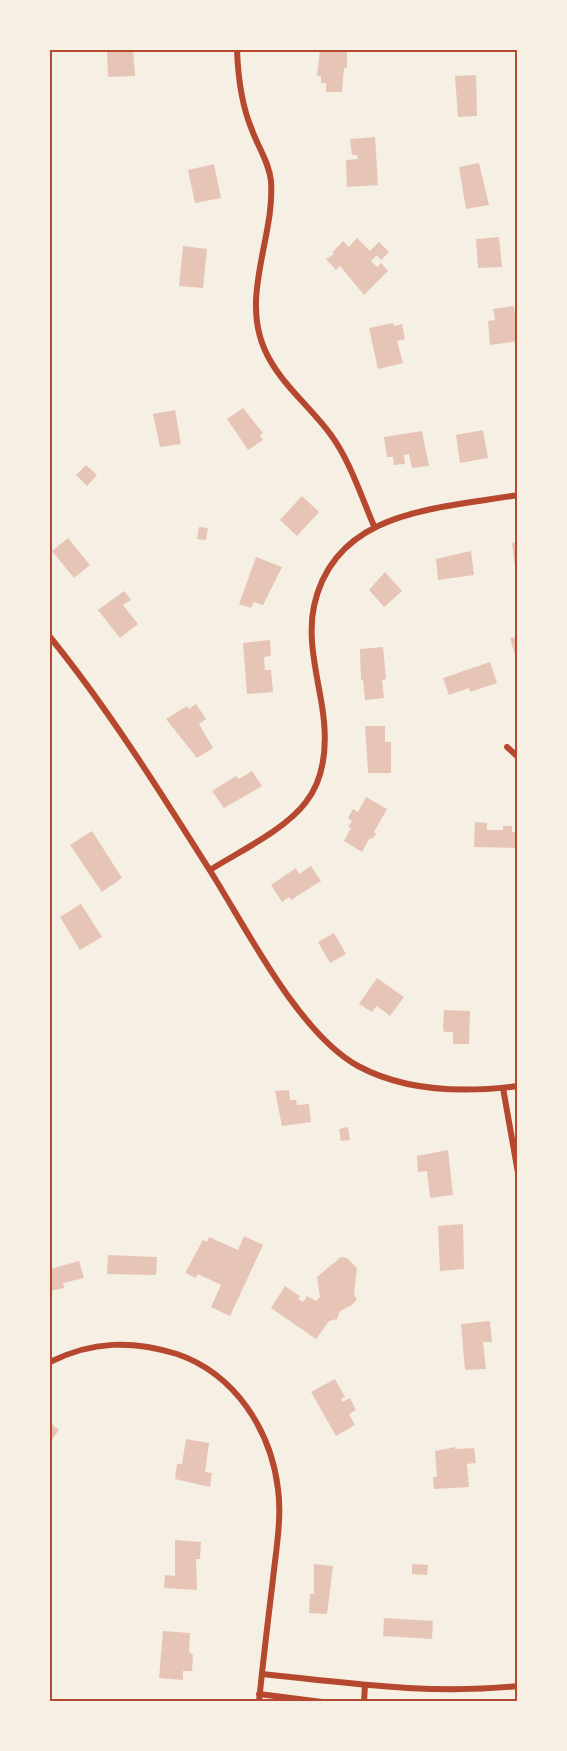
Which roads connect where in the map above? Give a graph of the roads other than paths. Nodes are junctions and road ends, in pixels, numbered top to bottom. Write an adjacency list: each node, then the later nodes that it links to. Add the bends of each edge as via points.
1 (237, 50): 3 (street, via 242,101 271,180 257,304 263,347 273,366 333,436)
2 (518, 495): 3 (street, via 426,511)
3 (374, 526): 7 (street, via 353,539 335,558 314,607 312,636 326,732 317,781 307,801 289,819)
4 (50, 637): 7 (street, via 133,752)
5 (507, 747): 6 (street)
6 (518, 757)
7 (210, 870): 9 (street, via 296,1006 334,1049 383,1078 421,1088)
8 (518, 1086): 9 (street)
9 (502, 1088): 10 (street)
10 (518, 1173)
11 (50, 1362): 12 (street, via 91,1346 140,1345 164,1350 187,1358 225,1382 255,1419 274,1464 279,1491)
12 (262, 1674): 13 (street); 15 (street)
13 (366, 1685): 14 (street, via 466,1691); 17 (street)
14 (518, 1686)
15 (259, 1698): 16 (street)
16 (322, 1701)
17 (364, 1701)

